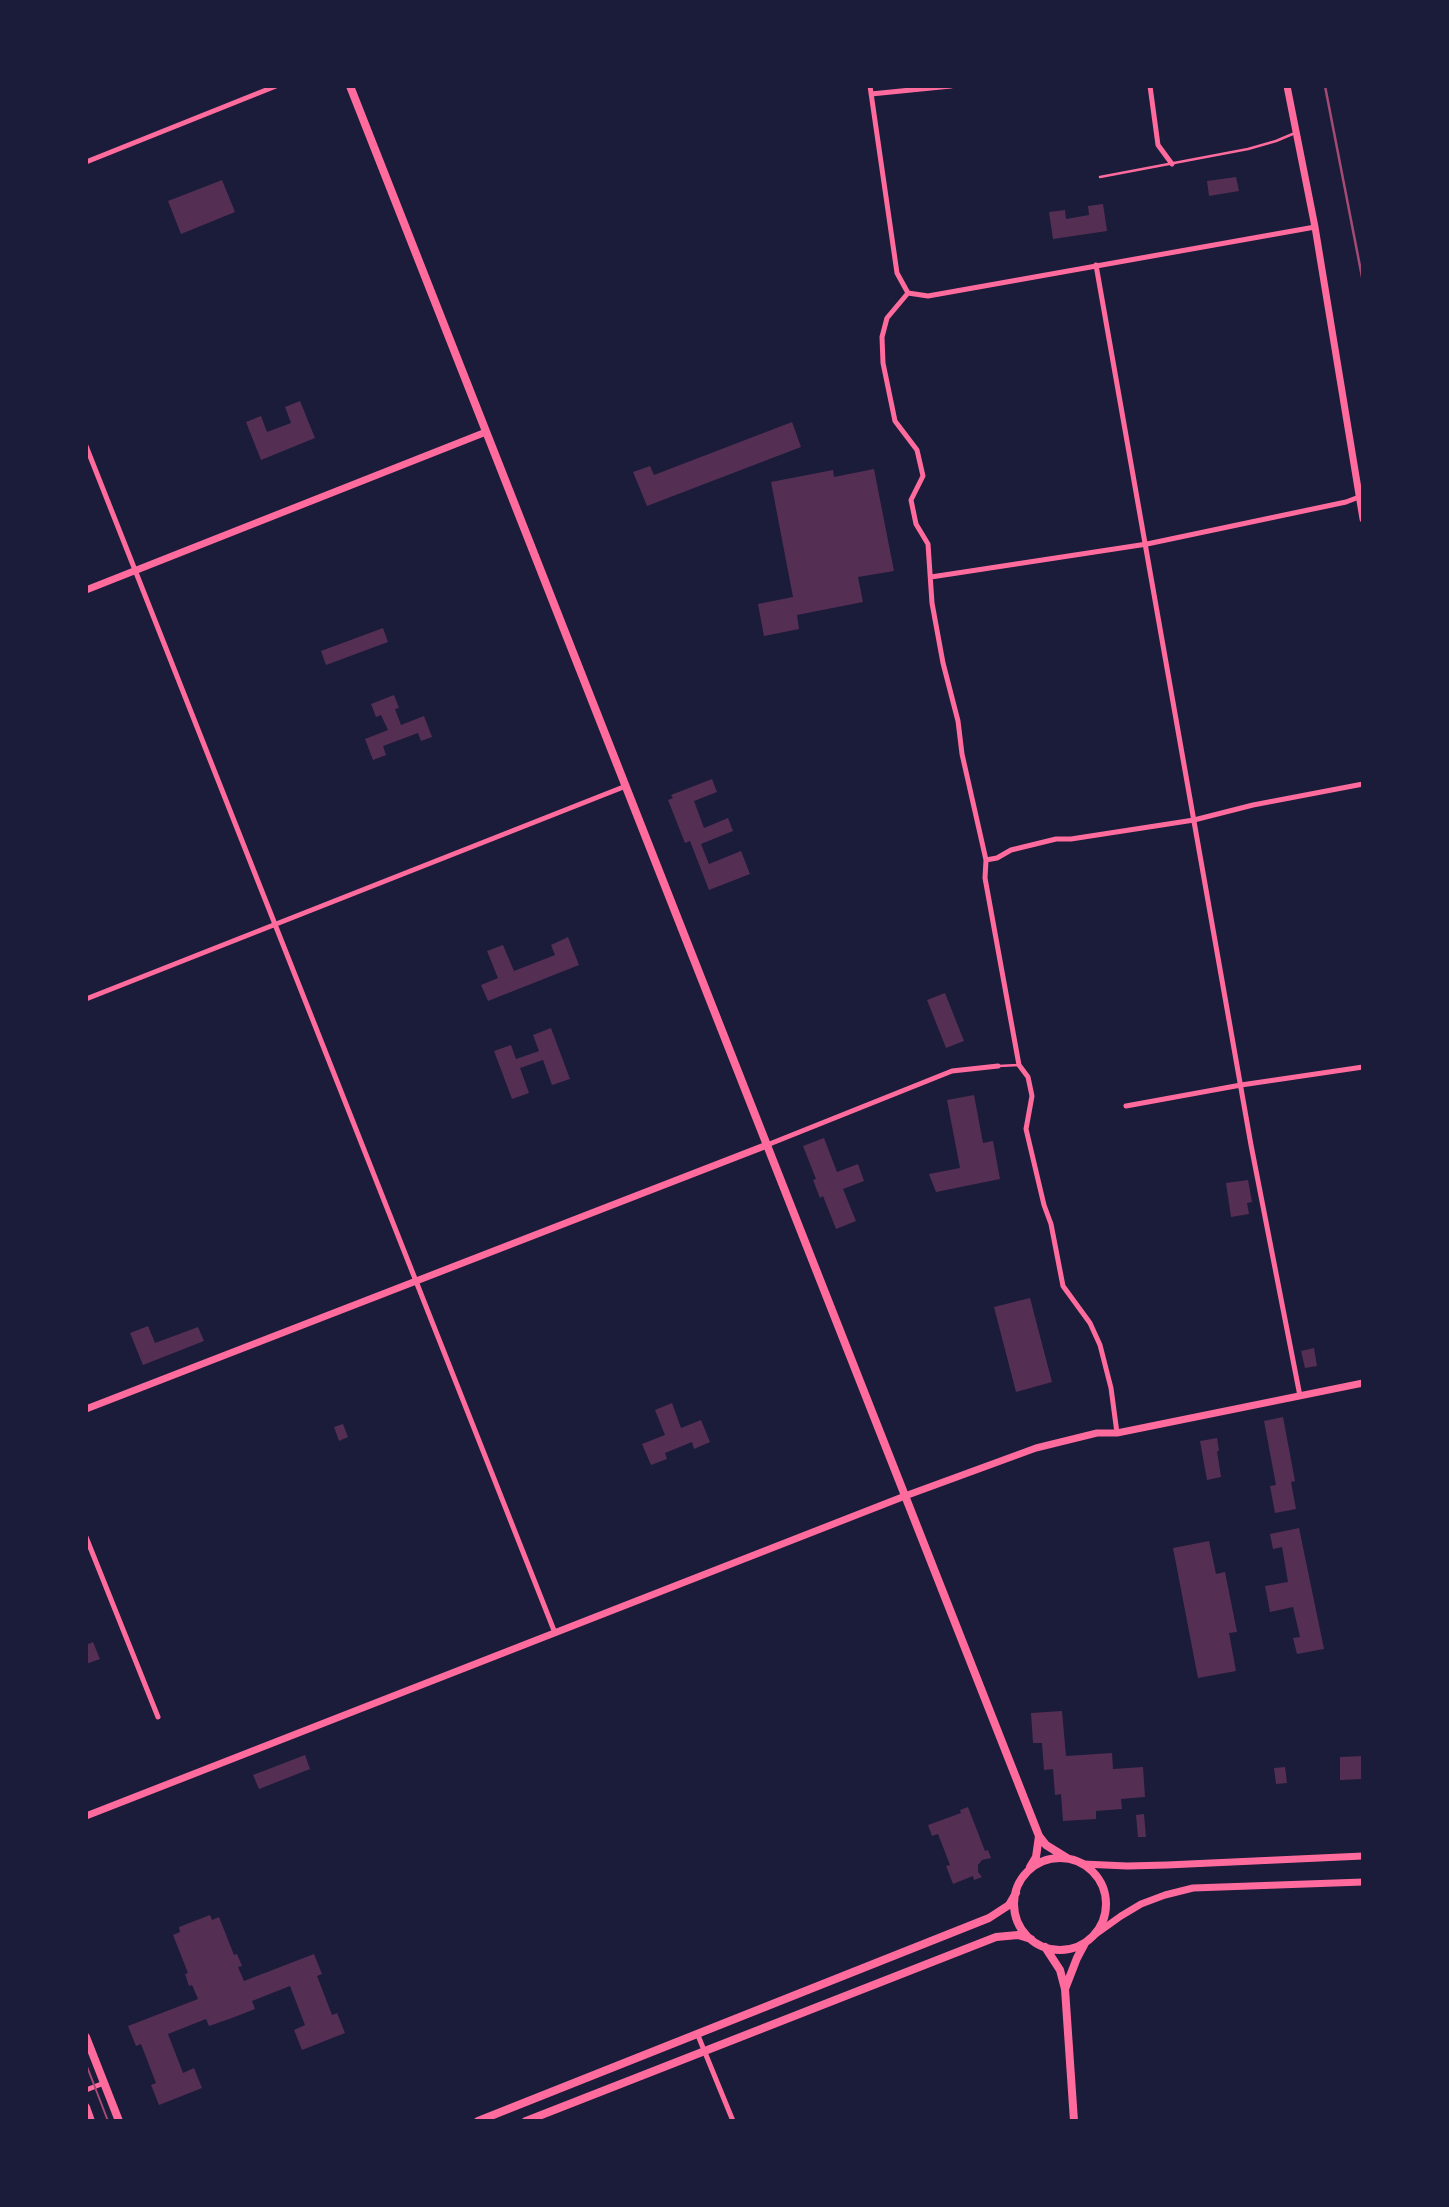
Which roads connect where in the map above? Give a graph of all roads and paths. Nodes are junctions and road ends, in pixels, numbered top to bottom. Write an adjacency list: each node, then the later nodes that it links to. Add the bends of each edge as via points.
1 (276, 86): 9 (street)
2 (350, 86): 15 (main road)
3 (870, 86): 7 (street)
4 (951, 86): 7 (street)
5 (1150, 86): 10 (street, via 1158,145)
6 (1287, 86): 8 (street)
7 (871, 94): 14 (street, via 897,274)
8 (1296, 133): 10 (lane, via 1248,149); 12 (street)
9 (86, 162)
10 (1172, 164): 11 (lane)
11 (1100, 177)
12 (1315, 227): 13 (street); 17 (street)
13 (1096, 265): 14 (street, via 928,296); 19 (street)
14 (908, 293): 21 (street, via 887,318 883,363 895,421 917,450 923,476 912,500 916,524 928,544)
15 (486, 432): 20 (street); 24 (main road)
16 (86, 446): 20 (street)
17 (1359, 497): 18 (street); 19 (street)
18 (1363, 519)
19 (1147, 544): 21 (street); 25 (street)
20 (135, 571): 22 (street); 27 (street)
21 (930, 577): 26 (street, via 943,663)
22 (86, 590)
23 (1363, 784): 25 (street)
24 (626, 786): 27 (street); 34 (main road)
25 (1194, 820): 26 (street, via 1056,839); 32 (street)
26 (986, 860): 29 (street, via 985,878)
27 (275, 924): 28 (street); 35 (street)
28 (86, 999)
29 (1019, 1065): 30 (lane); 39 (street, via 1028,1077 1032,1096 1026,1129 1063,1286 1100,1345)
30 (998, 1066): 34 (street, via 952,1070)
31 (1363, 1067): 32 (street)
32 (1241, 1085): 33 (street); 37 (street)
33 (1126, 1106)
34 (767, 1145): 35 (street); 40 (main road)
35 (415, 1281): 38 (street); 42 (street)
36 (1363, 1383): 37 (street)
37 (1300, 1396): 39 (street)
38 (86, 1409)
39 (1117, 1433): 40 (street, via 1097,1433 1036,1448)
40 (905, 1496): 42 (street); 45 (main road)
41 (86, 1537): 43 (street)
42 (555, 1633): 44 (street)
43 (158, 1717)
44 (86, 1816)
45 (1039, 1836): 47 (main road); 49 (main road)
46 (1363, 1856): 48 (street)
47 (1067, 1858): 48 (main road); 49 (main road, via 1042,1861)
48 (1083, 1864): 53 (main road, via 1101,1882 1106,1898 1105,1915)
49 (1028, 1871): 51 (main road)
50 (1363, 1882): 53 (street, via 1193,1888 1142,1904)
51 (1016, 1893): 52 (main road, via 1017,1918); 56 (main road, via 1009,1905 989,1917)
52 (1031, 1939): 54 (main road); 58 (main road, via 996,1937)
53 (1089, 1939): 54 (main road, via 1070,1948); 55 (main road)
54 (1045, 1947): 55 (main road, via 1060,1970)
55 (1065, 1989): 67 (main road)
56 (697, 2034): 58 (street); 64 (main road)
57 (86, 2037): 59 (main road)
58 (704, 2051): 65 (main road); 66 (street)
59 (104, 2083): 60 (street); 63 (main road)
60 (86, 2090)
61 (86, 2107): 62 (main road)
62 (91, 2121)
63 (119, 2121)
64 (478, 2121)
65 (526, 2121)
66 (733, 2121)
67 (1074, 2121)

